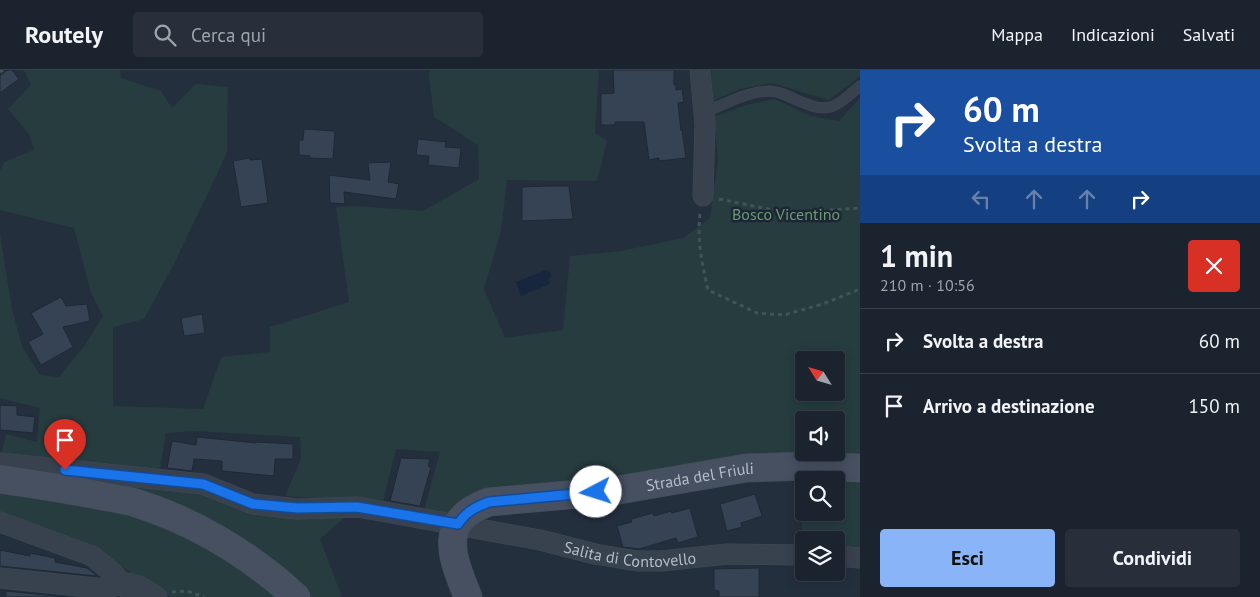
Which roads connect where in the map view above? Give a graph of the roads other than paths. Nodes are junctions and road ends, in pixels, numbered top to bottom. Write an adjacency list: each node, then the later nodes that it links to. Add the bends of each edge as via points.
1 (700, 70): 3 (street)
2 (860, 86): 3 (lane, via 831,109 814,108 770,91 739,98)
3 (704, 112): 4 (street)
4 (703, 196)
5 (0, 463): 9 (street, Salita di Contovello, via 203,484 253,504 297,508 357,507)
6 (860, 468): 9 (main road, Strada del Friuli, via 746,468 613,491 489,502 464,515)
7 (0, 479): 15 (main road, via 138,503 220,540 255,563)
8 (0, 522): 14 (street, via 92,556)
9 (458, 524): 10 (street, Salita di Contovello, via 637,561 728,554); 16 (main road, via 452,548)
10 (795, 555)
11 (845, 557): 12 (street)
12 (860, 558)
13 (0, 578): 14 (street)
14 (141, 592)
15 (296, 597)
16 (468, 597)

